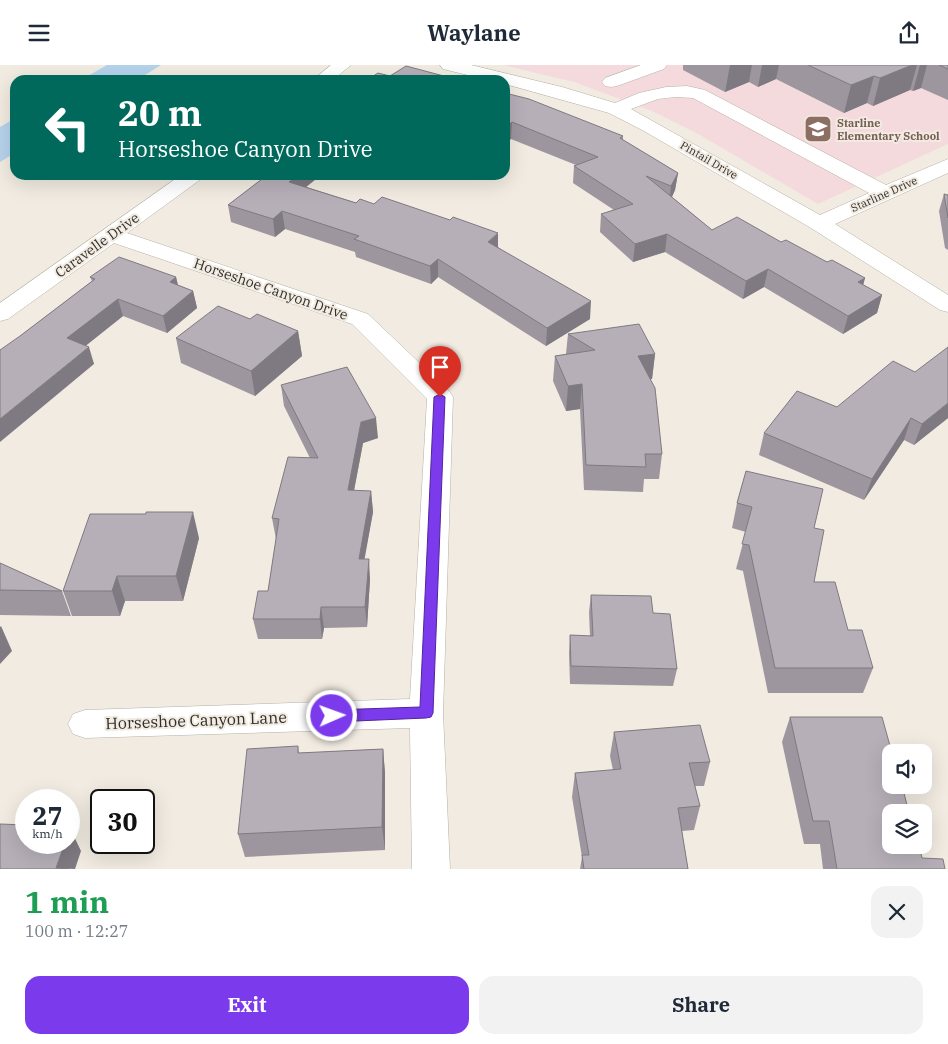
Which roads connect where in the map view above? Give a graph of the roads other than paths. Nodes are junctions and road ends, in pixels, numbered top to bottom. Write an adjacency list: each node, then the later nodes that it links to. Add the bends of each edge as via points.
1 (342, 65): 4 (street)
2 (449, 65): 5 (street, Pintail Drive)
3 (658, 65): 7 (street)
4 (329, 75)
5 (490, 75)
6 (510, 80): 8 (street, Pintail Drive)
7 (611, 82)
8 (616, 109): 11 (street, via 663,91 701,95); 12 (street, Pintail Drive)
9 (948, 165): 11 (street, Starline Drive)
10 (187, 180): 13 (street, Caravelle Drive)
11 (886, 193): 12 (street, Starline Drive)
12 (819, 223): 14 (street, Pintail Drive)
13 (112, 235): 15 (street, Caravelle Drive); 16 (street, Horseshoe Canyon Drive, via 360,319 440,397)
14 (948, 305)
15 (0, 314)
16 (426, 713): 17 (street, Horseshoe Canyon Lane); 18 (street, Horseshoe Canyon Drive)
17 (86, 724)
18 (431, 869)

